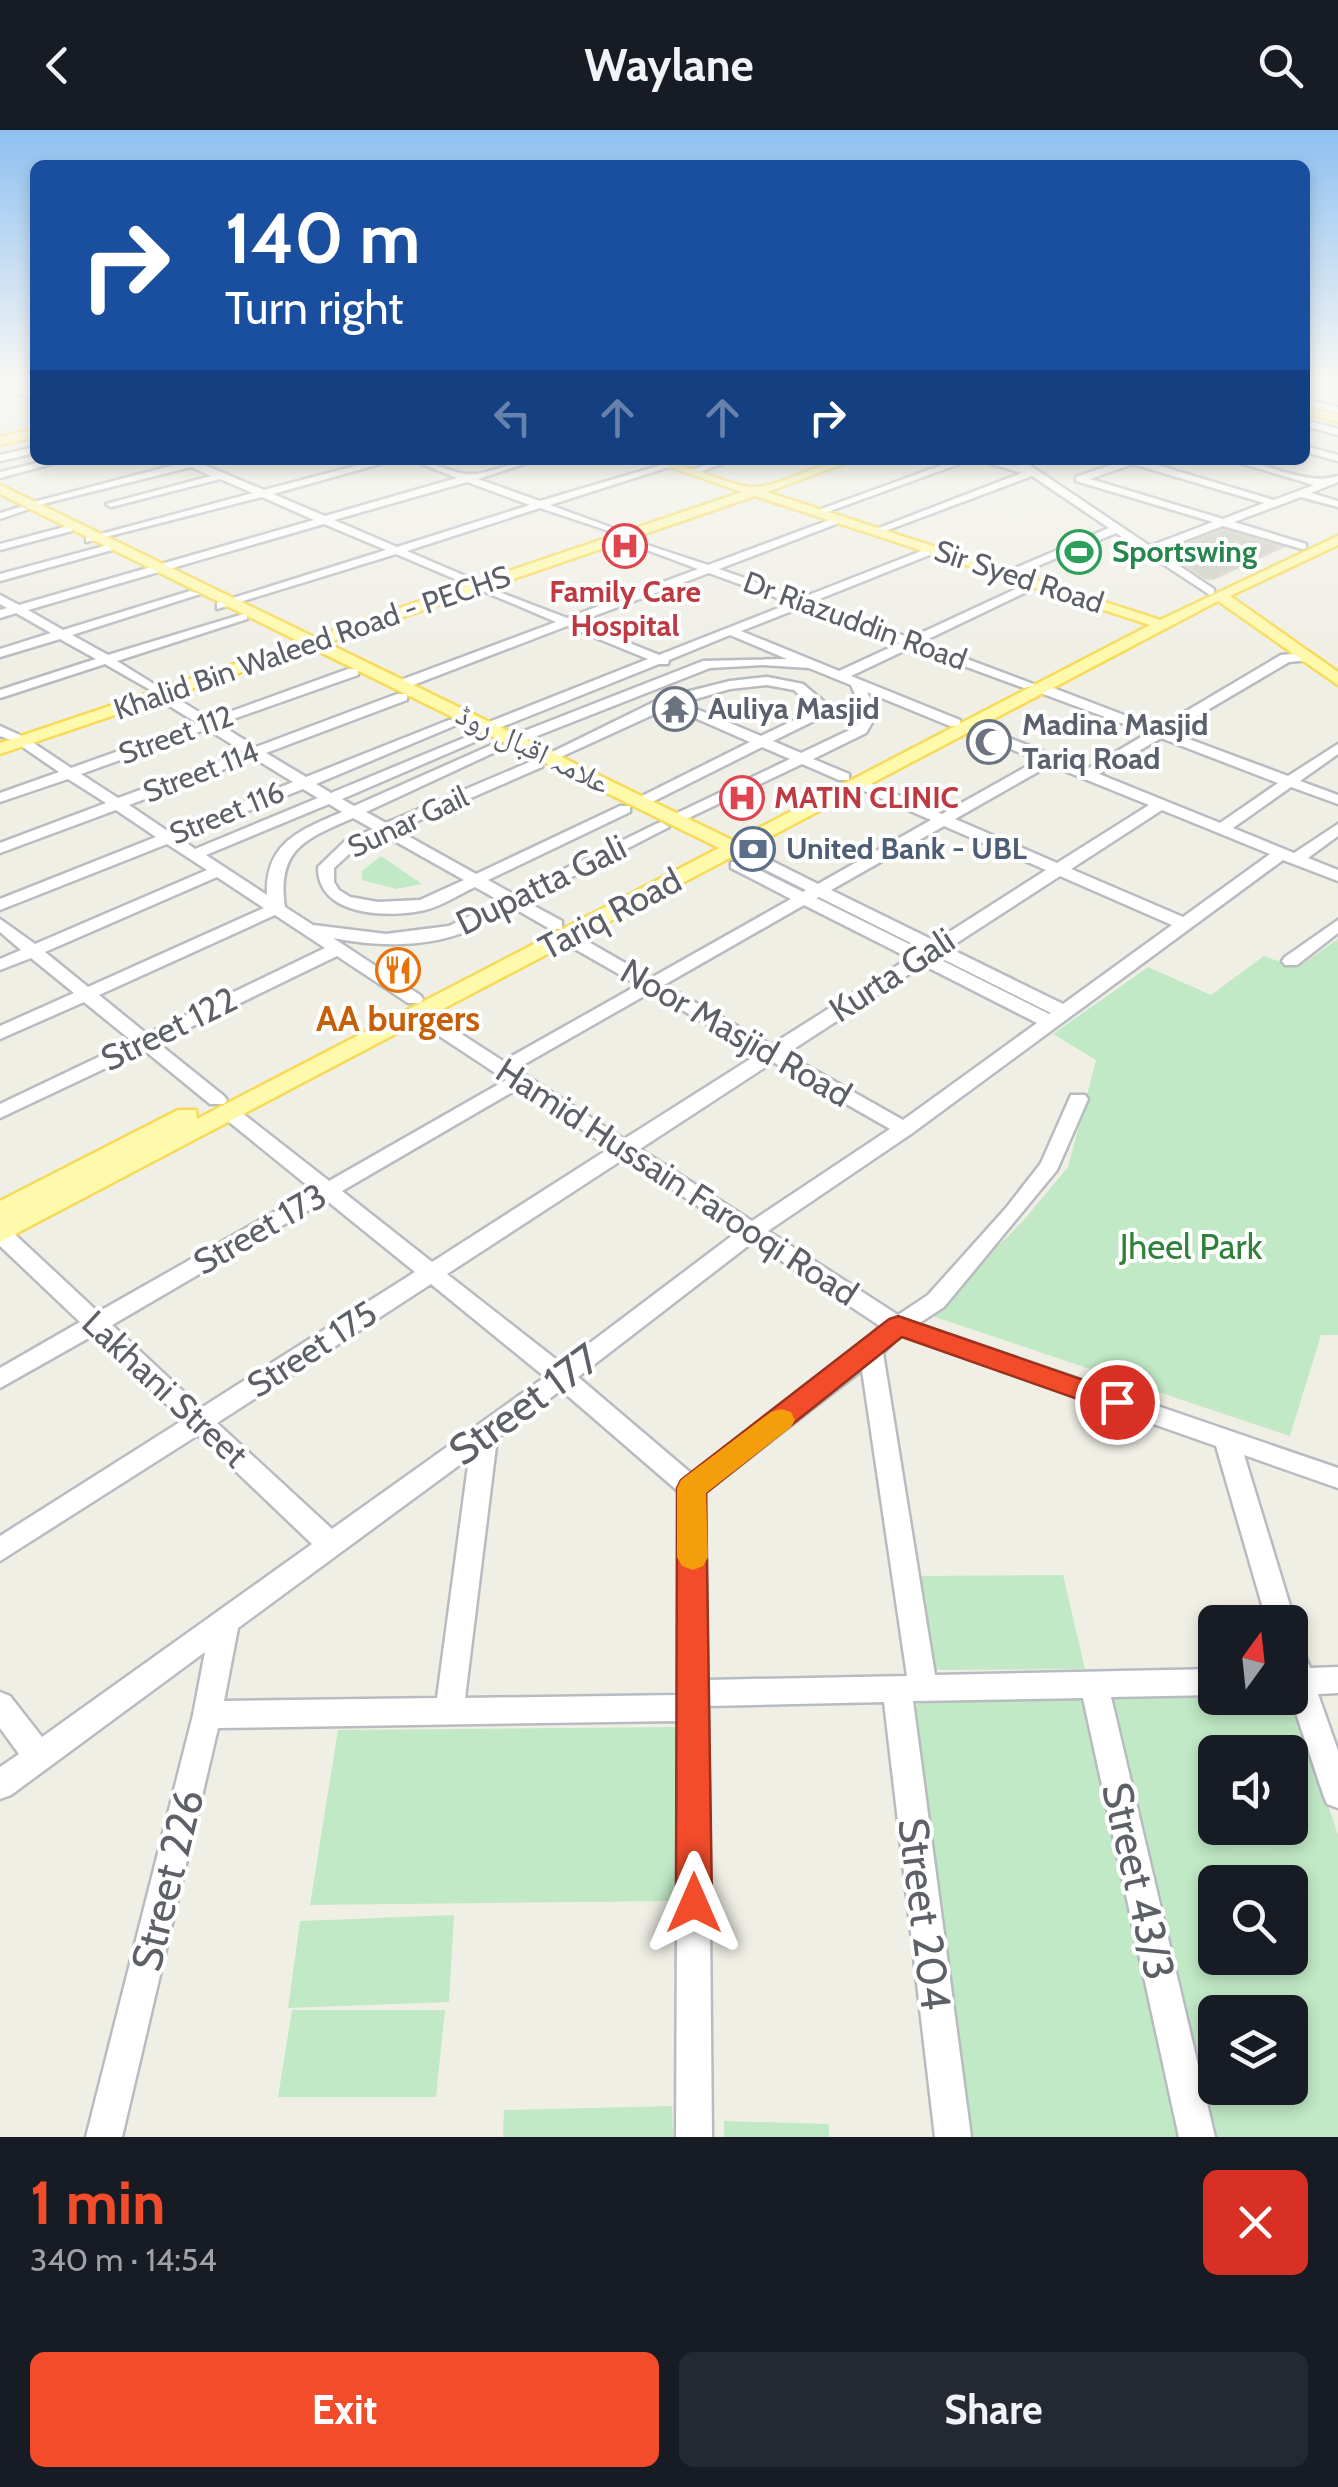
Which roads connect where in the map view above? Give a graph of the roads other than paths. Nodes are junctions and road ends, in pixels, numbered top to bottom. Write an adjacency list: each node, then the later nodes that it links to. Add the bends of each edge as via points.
1 (150, 473): 31 (street)
2 (212, 473): 16 (street)
3 (326, 473): 24 (street)
4 (338, 473): 24 (street)
5 (450, 473): 18 (street, Dr Riazuddin Road)
6 (488, 473): 18 (street)
7 (650, 473): 30 (street)
8 (701, 473): 23 (main road, Sir Syed Road)
9 (802, 473): 23 (main road)
10 (809, 473): 23 (main road)
11 (929, 473): 32 (street)
12 (1032, 473): 21 (street); 38 (street)
13 (1096, 473): 17 (street)
14 (1175, 473): 27 (street)
15 (1281, 473): 20 (street)
16 (220, 476): 24 (street); 28 (street)
17 (1080, 478): 21 (street); 36 (street)
18 (467, 479): 30 (street, Dr Riazuddin Road); 34 (street)
19 (1338, 479): 20 (street)
20 (1323, 484): 25 (street)
21 (1054, 487): 37 (street)
22 (0, 489): 31 (main road, علامہ اقبال روڈ)
23 (756, 490): 32 (main road, Sir Syed Road); 39 (main road, Khalid Bin Waleed Road - PECHS)
24 (260, 492): 34 (street); 40 (street)
25 (1300, 493): 27 (street); 29 (street)
26 (0, 496): 31 (main road, علامہ اقبال روڈ)
27 (1274, 503): 36 (street)
28 (112, 504)
29 (1338, 504)
30 (540, 505): 39 (street, Dr Riazuddin Road); 44 (street)
31 (28, 507): 33 (street); 40 (main road, علامہ اقبال روڈ); 40 (main road, علامہ اقبال روڈ)
32 (820, 511): 35 (main road, Sir Syed Road); 38 (main road, Sir Syed Road)
33 (0, 516)
34 (325, 520): 44 (street); 48 (street)
35 (840, 520): 38 (main road, Sir Syed Road); 47 (street, Street 114)
36 (1223, 522): 42 (street); 46 (street)
37 (1116, 528): 46 (street); 49 (street)
38 (878, 530): 45 (main road, Sir Syed Road); 49 (main road, Sir Syed Road)
39 (621, 535): 47 (street, Dr Riazuddin Road); 52 (main road, Khalid Bin Waleed Road - PECHS)
40 (90, 538): 43 (street); 48 (main road, علامہ اقبال روڈ); 50 (street)
41 (1337, 538): 42 (main road); 53 (main road)
42 (1302, 546): 53 (main road)
43 (0, 548)
44 (396, 550): 52 (street); 57 (street)
45 (933, 550): 49 (main road, Sir Syed Road); 56 (street)
46 (1149, 550): 53 (street)
47 (710, 568): 56 (street, Dr Riazuddin Road); 61 (street, Street 114)
48 (156, 570): 54 (main road, علامہ اقبال روڈ); 57 (main road, علامہ اقبال روڈ); 58 (street)
49 (1012, 573): 51 (main road, Sir Syed Road); 60 (main road, Sir Syed Road)
50 (0, 578)
51 (1038, 584): 60 (main road, Sir Syed Road); 64 (street)
52 (477, 585): 61 (street); 65 (main road, Khalid Bin Waleed Road - PECHS)
53 (1214, 593): 60 (main road, Tariq Road); 67 (main road); 76 (main road, Tariq Road)
54 (194, 594): 57 (main road, علامہ اقبال روڈ); 63 (street)
55 (0, 599): 58 (street, Noor Masjid Road)
56 (805, 602): 62 (street); 64 (street, Dr Riazuddin Road)
57 (232, 608): 65 (main road, علامہ اقبال روڈ); 68 (street)
58 (17, 609): 59 (street); 63 (street, Noor Masjid Road)
59 (0, 614)
60 (1155, 620): 76 (main road, Tariq Road)
61 (565, 621): 69 (street); 78 (street, Street 114)
62 (733, 632): 69 (street); 70 (street)
63 (60, 635): 66 (street); 68 (street, Noor Masjid Road)
64 (912, 642): 72 (street); 76 (street, Dr Riazuddin Road)
65 (308, 643): 71 (main road, علامہ اقبال روڈ); 78 (main road, علامہ اقبال روڈ); 79 (main road, Khalid Bin Waleed Road - PECHS)
66 (0, 653)
67 (1304, 656): 74 (main road); 86 (street, via 1286,658)
68 (105, 660): 79 (street, Noor Masjid Road); 80 (street)
69 (662, 661): 73 (street)
70 (812, 664): 72 (street); 77 (street, via 708,664)
71 (353, 672): 78 (main road, علامہ اقبال روڈ); 83 (street, Street 112)
72 (840, 676): 75 (street)
73 (618, 679): 77 (street); 85 (street)
74 (1338, 680)
75 (857, 683): 84 (street); 93 (street, Dupatta Gali, via 868,723)
76 (1036, 687): 84 (main road, Tariq Road); 86 (street, Dr Riazuddin Road)
77 (643, 689): 81 (street); 88 (street)
78 (403, 690): 82 (main road, علامہ اقبال روڈ); 85 (main road, علامہ اقبال روڈ); 91 (street, Street 114)
79 (159, 692): 83 (street, Noor Masjid Road); 87 (main road, Khalid Bin Waleed Road - PECHS)
80 (0, 694)
81 (672, 703): 89 (street); 89 (street, Sunar Gail, via 739,681 790,684 817,698 821,712); 92 (street, Sunar Gail)
82 (454, 723): 85 (main road, علامہ اقبال روڈ); 98 (street, Street 116)
83 (206, 724): 91 (street, Noor Masjid Road); 95 (street, Street 112)
84 (962, 725): 94 (street); 97 (main road, Tariq Road)
85 (485, 732): 88 (main road, علامہ اقبال روڈ); 101 (street)
86 (1161, 734): 96 (street); 99 (street, Dr Riazuddin Road)
87 (7, 740): 95 (street, Hamid Hussain Farooqi Road)
88 (507, 743): 92 (main road, علامہ اقبال روڈ); 106 (street)
89 (765, 743): 93 (street); 105 (street, Sunar Gail)
90 (1338, 748): 99 (street)
91 (254, 752): 98 (street, Noor Masjid Road); 103 (street, Street 114)
92 (543, 760): 105 (main road, علامہ اقبال روڈ); 109 (street, Sunar Gail)
93 (805, 760): 97 (street); 108 (street, Dupatta Gali)
94 (1050, 760): 96 (street); 107 (street, Street 173)
95 (72, 773): 100 (street, Street 112); 103 (street, Hamid Hussain Farooqi Road)
96 (1088, 775): 104 (street)
97 (851, 780): 107 (street); 114 (main road, Tariq Road)
98 (305, 782): 101 (street, Noor Masjid Road); 112 (street, Street 116)
99 (1290, 782): 102 (street, Dr Riazuddin Road); 110 (street)
100 (0, 798)
101 (329, 798): 106 (street, Noor Masjid Road); 115 (street)
102 (1338, 800)
103 (120, 804): 112 (street, Hamid Hussain Farooqi Road); 113 (street, Street 114)
104 (1161, 804): 110 (street); 117 (street, Kurta Gali)
105 (633, 805): 108 (main road, علامہ اقبال روڈ); 120 (street, Sunar Gail)
106 (351, 811): 109 (street, Noor Masjid Road); 124 (street, via 289,847 272,884)
107 (942, 820): 117 (street); 121 (street, Street 173)
108 (668, 823): 114 (main road, علامہ اقبال روڈ); 122 (street, Dupatta Gali)
109 (382, 828): 120 (street, Noor Masjid Road); 120 (street, Sunar Gail, via 326,867 332,894 354,904 407,908)
110 (1221, 829): 116 (street)
111 (1338, 829): 116 (street, Street 177)
112 (171, 836): 115 (street, Hamid Hussain Farooqi Road); 123 (street, Street 116)
113 (0, 848)
114 (719, 849): 121 (street, علامہ اقبال روڈ); 129 (main road, Tariq Road)
115 (196, 854): 118 (street, Hamid Hussain Farooqi Road)
116 (1289, 856): 119 (street); 127 (street, Street 177)
117 (1056, 869): 127 (street); 132 (street, Kurta Gali)
118 (220, 870): 124 (street, Hamid Hussain Farooqi Road); 131 (street)
119 (1338, 876)
120 (476, 881): 122 (street, Noor Masjid Road)
121 (811, 894): 132 (street, علامہ اقبال روڈ); 135 (street, Street 173)
122 (514, 903): 126 (street, Dupatta Gali, via 424,937 358,936); 129 (street, Noor Masjid Road)
123 (0, 905)
124 (277, 908): 126 (street, Hamid Hussain Farooqi Road); 136 (street)
125 (0, 924): 131 (street)
126 (302, 924): 130 (street, Hamid Hussain Farooqi Road)
127 (1184, 924): 138 (street, Street 177)
128 (1338, 926): 133 (street)
129 (561, 931): 135 (street, Noor Masjid Road); 137 (main road, Tariq Road)
130 (339, 948): 137 (street, Hamid Hussain Farooqi Road); 140 (street, Street 122)
131 (32, 952): 134 (street); 136 (street)
132 (927, 952): 138 (street, علامہ اقبال روڈ); 141 (street, Kurta Gali)
133 (1290, 961)
134 (0, 965)
135 (650, 984): 141 (street, Noor Masjid Road); 142 (street, Street 173)
136 (86, 995): 139 (street); 140 (street)
137 (416, 1006): 142 (street, Hamid Hussain Farooqi Road); 144 (main road, Tariq Road)
138 (1056, 1017): 146 (street, Street 177)
139 (0, 1033)
140 (145, 1042): 144 (street); 145 (street, Street 122)
141 (771, 1053): 146 (street, Noor Masjid Road); 147 (street, Kurta Gali)
142 (511, 1074): 147 (street, Hamid Hussain Farooqi Road); 148 (street, Street 173)
143 (1078, 1099): 154 (street, via 1050,1165 1023,1201 936,1301)
144 (224, 1107): 148 (street); 149 (main road, Tariq Road); 151 (main road, Tariq Road)
145 (0, 1112)
146 (904, 1128): 150 (street, Street 177)
147 (624, 1148): 150 (street, Hamid Hussain Farooqi Road); 152 (street, Street 175)
148 (327, 1191): 152 (street); 153 (street, Street 173)
149 (0, 1212)
150 (753, 1232): 154 (street, Hamid Hussain Farooqi Road); 156 (street, Street 177)
151 (0, 1233): 153 (street, Lakhani Street)
152 (430, 1272): 156 (street); 158 (street, Street 175)
153 (96, 1323): 157 (street, Street 173); 158 (street, Lakhani Street)
154 (898, 1326): 155 (street); 160 (street, Hamid Hussain Farooqi Road)
155 (871, 1351): 162 (street); 171 (street, Street 204)
156 (562, 1377): 159 (street, Street 177); 162 (street)
157 (0, 1379)
158 (200, 1421): 163 (street, Lakhani Street); 164 (street, Street 175)
159 (485, 1434): 163 (street, Street 177); 174 (street)
160 (1227, 1440): 161 (street, Hamid Hussain Farooqi Road); 165 (street)
161 (1338, 1478)
162 (692, 1488): 172 (street)
163 (331, 1545): 166 (street, Street 177)
164 (0, 1550)
165 (1276, 1605)
166 (224, 1622): 175 (street, Street 226); 177 (street, Street 177)
167 (1338, 1680): 168 (street)
168 (1308, 1681)
169 (1094, 1682): 170 (street); 171 (street); 183 (street, Street 43/3)
170 (1198, 1682)
171 (910, 1690): 172 (street); 182 (street, Street 204)
172 (695, 1700): 174 (street); 181 (street)
173 (0, 1705): 177 (street)
174 (448, 1712): 175 (street)
175 (207, 1715): 180 (street, Street 226)
176 (1307, 1715): 179 (street)
177 (38, 1757): 178 (street, Street 177)
178 (0, 1785)
179 (1338, 1794)
180 (104, 2137)
181 (694, 2137)
182 (954, 2137)
183 (1197, 2137)

